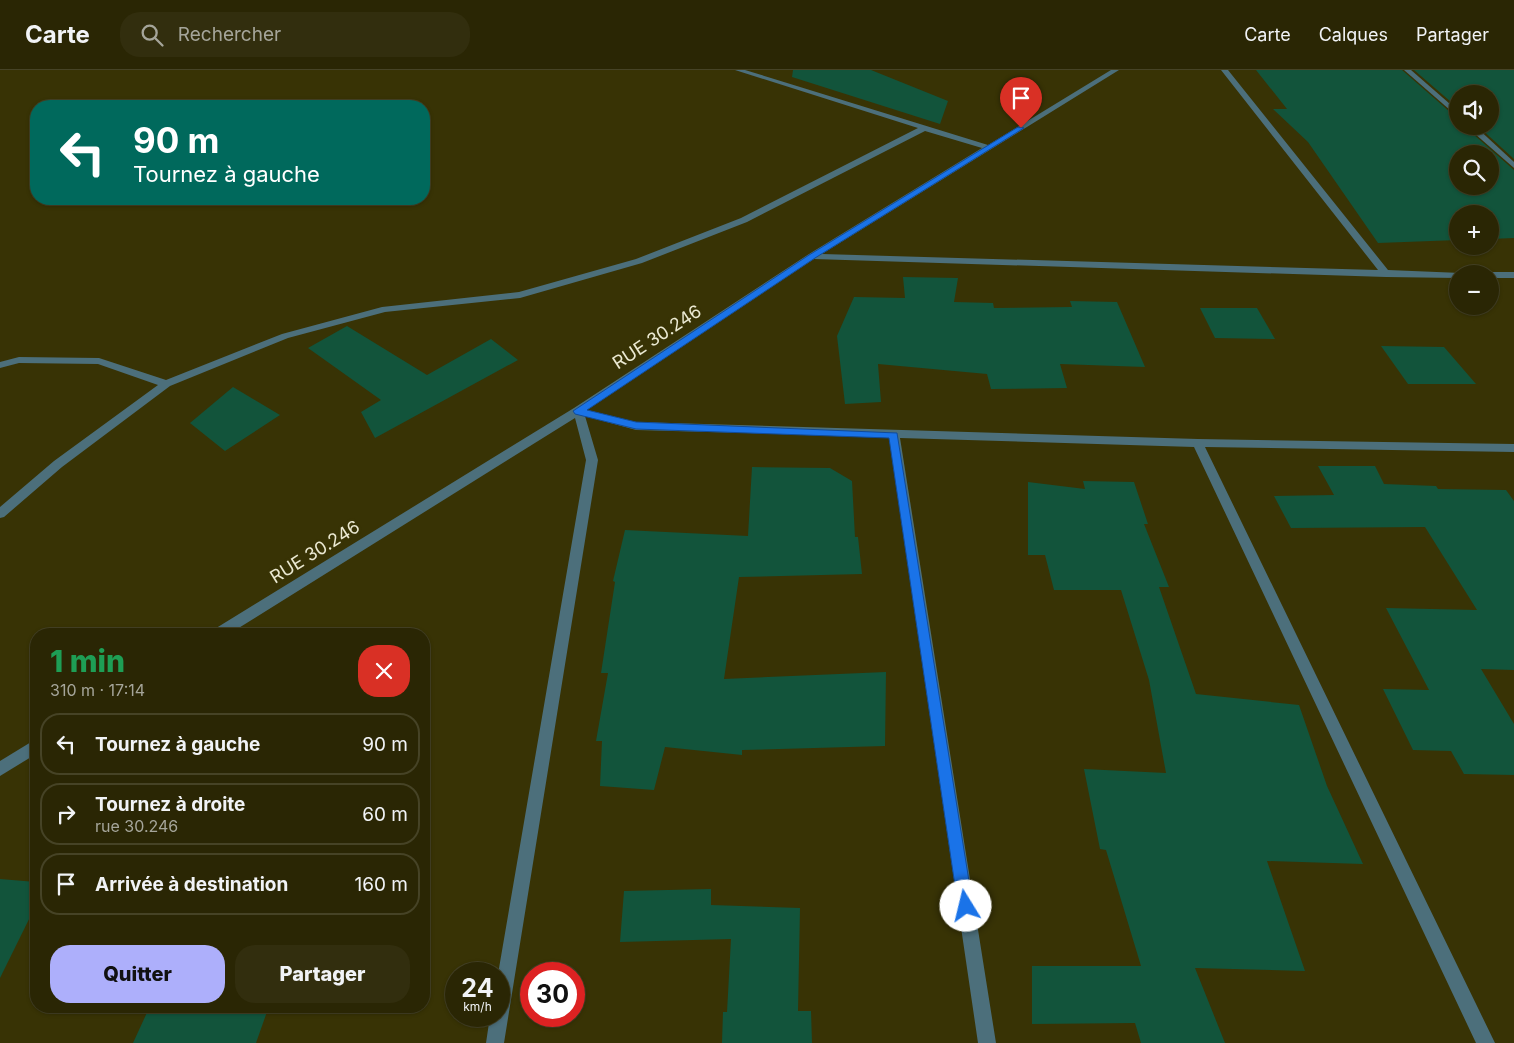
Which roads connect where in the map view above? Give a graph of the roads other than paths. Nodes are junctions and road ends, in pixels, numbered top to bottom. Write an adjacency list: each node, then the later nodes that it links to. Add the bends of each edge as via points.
1 (743, 70): 6 (street)
2 (1116, 70): 8 (street, RUE 30.246)
3 (1224, 70): 11 (street)
4 (1407, 70): 5 (street)
5 (1449, 107)
6 (925, 128): 8 (street); 16 (street, via 744,220 639,261 520,295 385,309 285,336)
7 (1480, 135): 9 (street)
8 (989, 148): 10 (street, RUE 30.246)
9 (1514, 166)
10 (812, 256): 11 (street); 17 (street, RUE 30.246)
11 (1386, 274): 12 (street)
12 (1449, 275)
13 (1499, 275): 14 (street)
14 (1514, 275)
15 (0, 365): 16 (street, via 19,360 99,361)
16 (166, 384): 21 (street, via 58,464)
17 (578, 411): 18 (street, via 636,426); 22 (street, RUE 30.246); 25 (street, via 592,460)
18 (894, 435): 19 (street); 26 (street)
19 (1198, 443): 20 (street); 27 (street)
20 (1514, 448)
21 (0, 514)
22 (228, 628)
23 (30, 750): 24 (street)
24 (0, 769)
25 (495, 1043)
26 (987, 1043)
27 (1486, 1043)

